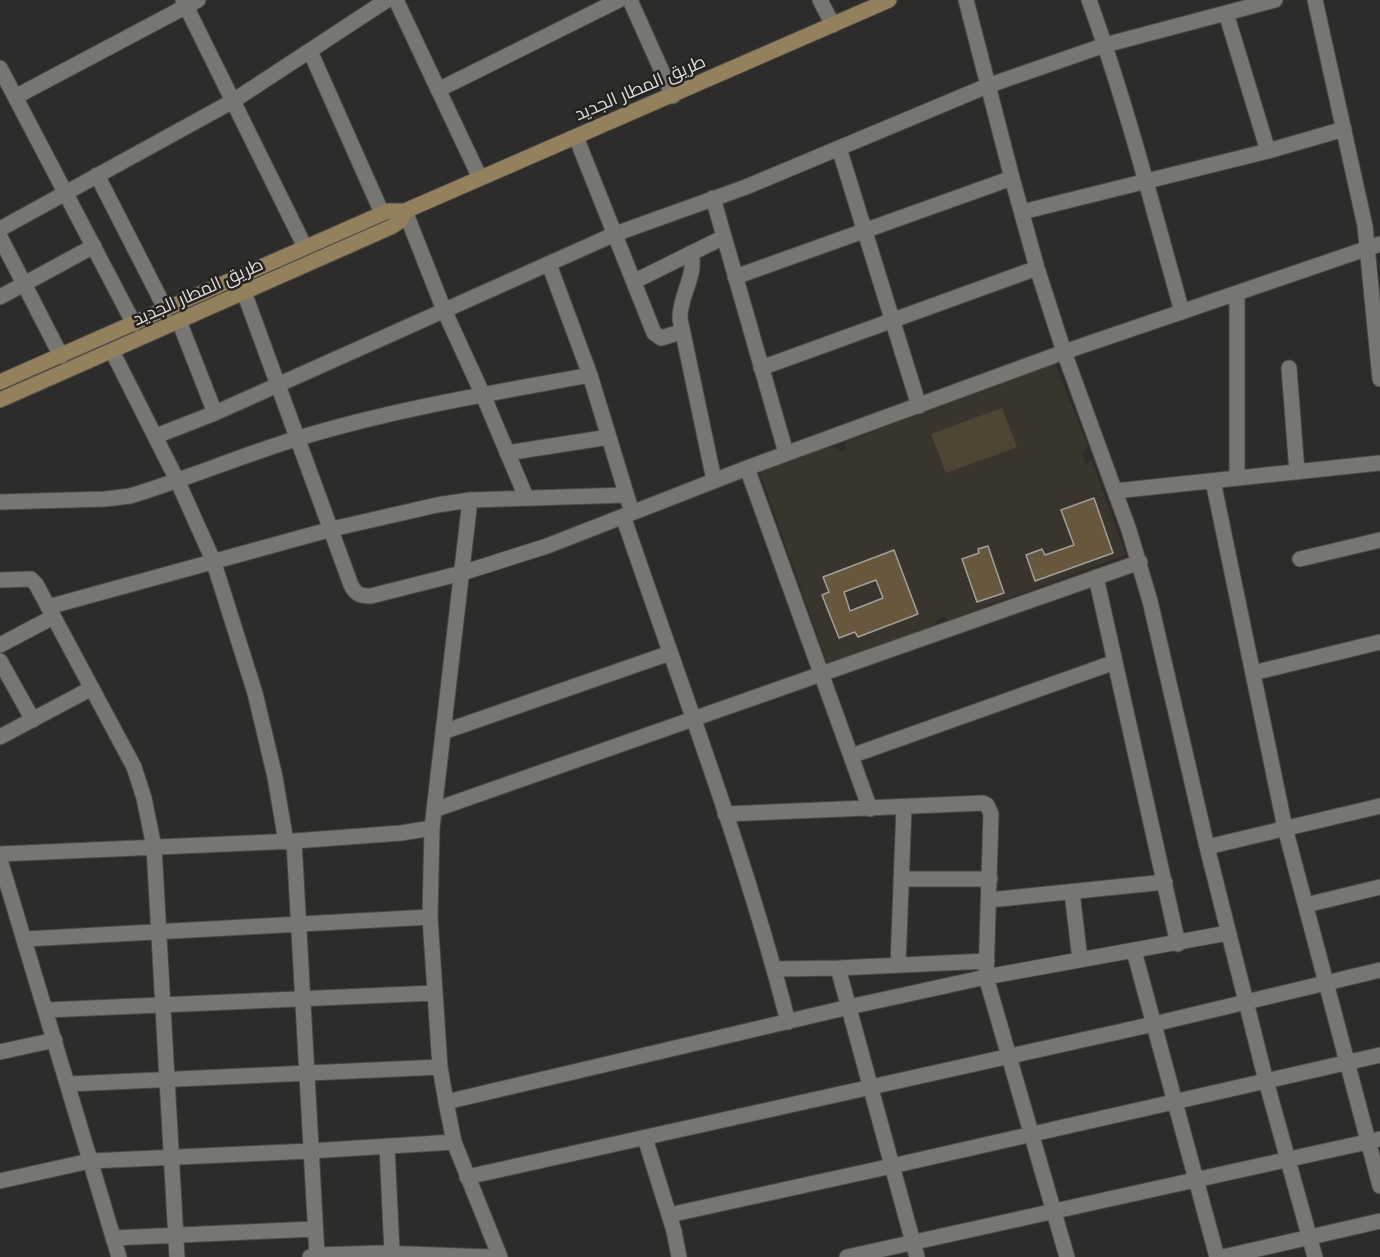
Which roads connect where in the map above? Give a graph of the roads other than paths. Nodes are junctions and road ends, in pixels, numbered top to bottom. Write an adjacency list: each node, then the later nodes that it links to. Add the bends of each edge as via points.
1 (387, 0): 15 (street)
2 (396, 0): 18 (street)
3 (619, 0): 18 (street)
4 (630, 0): 20 (street)
5 (820, 0): 13 (street)
6 (890, 0): 13 (street, طريق المطار الجديد)
7 (966, 0): 17 (street)
8 (1089, 0): 14 (street)
9 (1275, 0): 12 (street)
10 (1315, 0): 22 (street)
11 (189, 2): 19 (street); 21 (street)
12 (1226, 13): 14 (street); 25 (street)
13 (833, 25): 20 (street, طريق المطار الجديد)
14 (1105, 45): 17 (street); 29 (street)
15 (310, 51): 21 (street); 34 (street)
16 (0, 68): 19 (street)
17 (987, 86): 24 (street); 28 (street)
18 (438, 90): 27 (street)
19 (9, 95): 30 (street)
20 (674, 96): 23 (street, طريق المطار الجديد)
21 (233, 100): 26 (street); 42 (street)
22 (1344, 129): 25 (street); 41 (street)
23 (576, 137): 27 (street, طريق المطار الجديد); 37 (street)
24 (839, 148): 31 (street); 36 (street)
25 (1268, 151): 29 (street)
26 (97, 175): 30 (street); 52 (street)
27 (480, 178): 32 (street, طريق المطار الجديد)
28 (1012, 178): 33 (street); 36 (street)
29 (1146, 182): 33 (street); 54 (street)
30 (66, 193): 35 (street); 40 (street)
31 (713, 198): 37 (street); 39 (street)
32 (405, 211): 34 (street, طريق المطار الجديد); 49 (street, طريق المطار الجديد, via 392,227); 53 (street)
33 (1022, 212): 45 (street)
34 (382, 213): 42 (street, طريق المطار الجديد)
35 (0, 229)
36 (865, 231): 46 (street); 55 (street)
37 (615, 234): 44 (street); 47 (street)
38 (0, 237): 48 (street)
39 (724, 237): 43 (street); 46 (street)
40 (94, 246): 48 (street); 57 (street)
41 (1374, 246): 50 (street); 65 (street)
42 (305, 248): 52 (street, طريق المطار الجديد)
43 (691, 253): 47 (street); 58 (street, via 693,267 680,310)
44 (549, 264): 53 (street); 64 (street)
45 (1037, 268): 55 (street); 60 (street)
46 (735, 277): 62 (street)
47 (635, 281): 58 (street, via 657,337)
48 (25, 284): 51 (street); 61 (street)
49 (244, 292): 56 (street, طريق المطار الجديد); 67 (street)
50 (1237, 293): 54 (street); 80 (street)
51 (0, 297)
52 (166, 310): 57 (street, طريق المطار الجديد)
53 (444, 310): 67 (street); 68 (street)
54 (1182, 312): 60 (street)
55 (893, 320): 62 (street); 70 (street)
56 (179, 321): 59 (street, طريق المطار الجديد); 71 (street)
57 (134, 324): 61 (street, طريق المطار الجديد)
58 (681, 332): 82 (street)
59 (112, 351): 69 (street, طريق المطار الجديد); 72 (street)
60 (1064, 352): 70 (street); 84 (street)
61 (61, 356): 66 (street, طريق المطار الجديد)
62 (761, 368): 76 (street)
63 (1289, 368): 79 (street)
64 (590, 375): 68 (street); 73 (street)
65 (1380, 379)
66 (0, 382)
67 (279, 384): 71 (street); 74 (street)
68 (483, 395): 74 (street); 75 (street)
69 (0, 400)
70 (919, 406): 76 (street)
71 (215, 413): 72 (street)
72 (156, 436): 81 (street)
73 (609, 437): 75 (street); 85 (street)
74 (298, 438): 81 (street); 90 (street)
75 (507, 453): 86 (street)
76 (786, 453): 78 (street)
77 (1380, 463): 79 (street)
78 (747, 468): 82 (street); 105 (street)
79 (1297, 472): 80 (street)
80 (1238, 478): 83 (street)
81 (177, 480): 88 (street, via 119,498); 93 (street)
82 (714, 480): 89 (street)
83 (1213, 481): 84 (street); 104 (street)
84 (1115, 491): 94 (street)
85 (626, 495): 86 (street); 89 (street)
86 (526, 497): 87 (street)
87 (470, 500): 90 (street); 95 (street)
88 (0, 502)
89 (627, 514): 95 (street, via 547,546); 101 (street)
90 (332, 529): 93 (street); 95 (street, via 351,585 359,595 371,596)
91 (1380, 540): 92 (street)
92 (1299, 559)
93 (213, 560): 98 (street); 119 (street, via 255,693)
94 (1140, 562): 96 (street); 121 (street)
95 (462, 573): 109 (street)
96 (1096, 577): 103 (street); 105 (street)
97 (0, 579): 98 (street, via 34,581)
98 (50, 612): 100 (street); 106 (street)
99 (1380, 642): 104 (street)
100 (0, 645)
101 (670, 652): 107 (street); 109 (street)
102 (0, 661): 108 (street)
103 (1115, 662): 111 (street); 126 (street)
104 (1253, 673): 118 (street)
105 (821, 674): 107 (street); 111 (street)
106 (92, 688): 108 (street); 120 (street, via 134,767)
107 (692, 719): 115 (street); 116 (street)
108 (33, 720): 110 (street)
109 (443, 732): 115 (street)
110 (0, 737)
111 (851, 756): 114 (street)
112 (1380, 806): 118 (street)
113 (904, 807): 114 (street); 124 (street); 125 (street, via 987,805 991,814)
114 (870, 808): 116 (street)
115 (434, 810): 117 (street)
116 (725, 814): 142 (street)
117 (432, 828): 119 (street); 131 (street)
118 (1285, 828): 121 (street); 130 (street)
119 (290, 841): 120 (street); 132 (street)
120 (154, 847): 122 (street); 133 (street)
121 (1207, 847): 134 (street)
122 (0, 854)
123 (0, 860): 135 (street)
124 (901, 879): 125 (street); 140 (street)
125 (990, 879): 129 (street)
126 (1165, 882): 128 (street); 136 (street)
127 (1380, 887): 130 (street)
128 (1072, 892): 129 (street); 138 (street)
129 (989, 900): 139 (street)
130 (1306, 905): 145 (street)
131 (430, 917): 132 (street); 146 (street)
132 (298, 925): 133 (street); 147 (street)
133 (159, 932): 135 (street); 149 (street)
134 (1228, 933): 136 (street); 148 (street)
135 (25, 939): 151 (street)
136 (1178, 944): 137 (street)
137 (1134, 951): 138 (street); 153 (street)
138 (1080, 960): 144 (street)
139 (987, 961): 140 (street); 144 (street)
140 (898, 965): 141 (street)
141 (838, 968): 142 (street); 150 (street)
142 (774, 969): 152 (street)
143 (1380, 970): 145 (street)
144 (986, 977): 150 (street); 157 (street)
145 (1327, 984): 148 (street); 158 (street)
146 (434, 993): 147 (street); 159 (street)
147 (302, 1000): 149 (street); 160 (street)
148 (1246, 1003): 153 (street); 162 (street)
149 (163, 1005): 151 (street); 161 (street)
150 (849, 1007): 152 (street); 164 (street)
151 (46, 1010): 154 (street)
152 (788, 1022): 165 (street)
153 (1154, 1024): 157 (street); 166 (street)
154 (55, 1040): 155 (street); 163 (street)
155 (0, 1052)
156 (1380, 1055): 158 (street)
157 (1009, 1057): 164 (street); 167 (street)
158 (1347, 1063): 162 (street); 169 (street)
159 (440, 1067): 160 (street); 165 (street)
160 (306, 1074): 161 (street); 172 (street)
161 (168, 1080): 163 (street); 173 (street)
162 (1266, 1081): 166 (street); 174 (street)
163 (68, 1084): 175 (street)
164 (871, 1087): 168 (street); 176 (street)
165 (446, 1102): 170 (street)
166 (1174, 1102): 167 (street); 179 (street)
167 (1031, 1135): 176 (street); 181 (street)
168 (645, 1137): 177 (street); 182 (street)
169 (1374, 1140): 174 (street); 180 (street)
170 (454, 1142): 171 (street); 177 (street)
171 (387, 1146): 172 (street); 189 (street)
172 (310, 1151): 173 (street); 184 (street)
173 (172, 1157): 175 (street); 185 (street)
174 (1289, 1160): 179 (street); 186 (street)
175 (90, 1161): 178 (street); 187 (street)
176 (892, 1166): 182 (street); 188 (street)
177 (467, 1177): 195 (street)
178 (0, 1181)
179 (1196, 1181): 181 (street); 199 (street)
180 (1380, 1186)
181 (1054, 1211): 188 (street); 198 (street)
182 (669, 1215): 196 (street)
183 (1380, 1221): 186 (street)
184 (314, 1229): 185 (street); 190 (street)
185 (177, 1235): 187 (street); 193 (street)
186 (1310, 1237): 200 (street); 201 (street)
187 (113, 1238): 192 (street)
188 (915, 1249): 197 (street)
189 (385, 1254): 191 (street); 194 (street)
190 (313, 1256): 191 (street)
191 (333, 1256)
192 (118, 1257)
193 (177, 1257)
194 (490, 1257)
195 (500, 1257)
196 (679, 1257)
197 (847, 1257)
198 (1067, 1257)
199 (1217, 1257)
200 (1223, 1257)
201 (1314, 1257)

